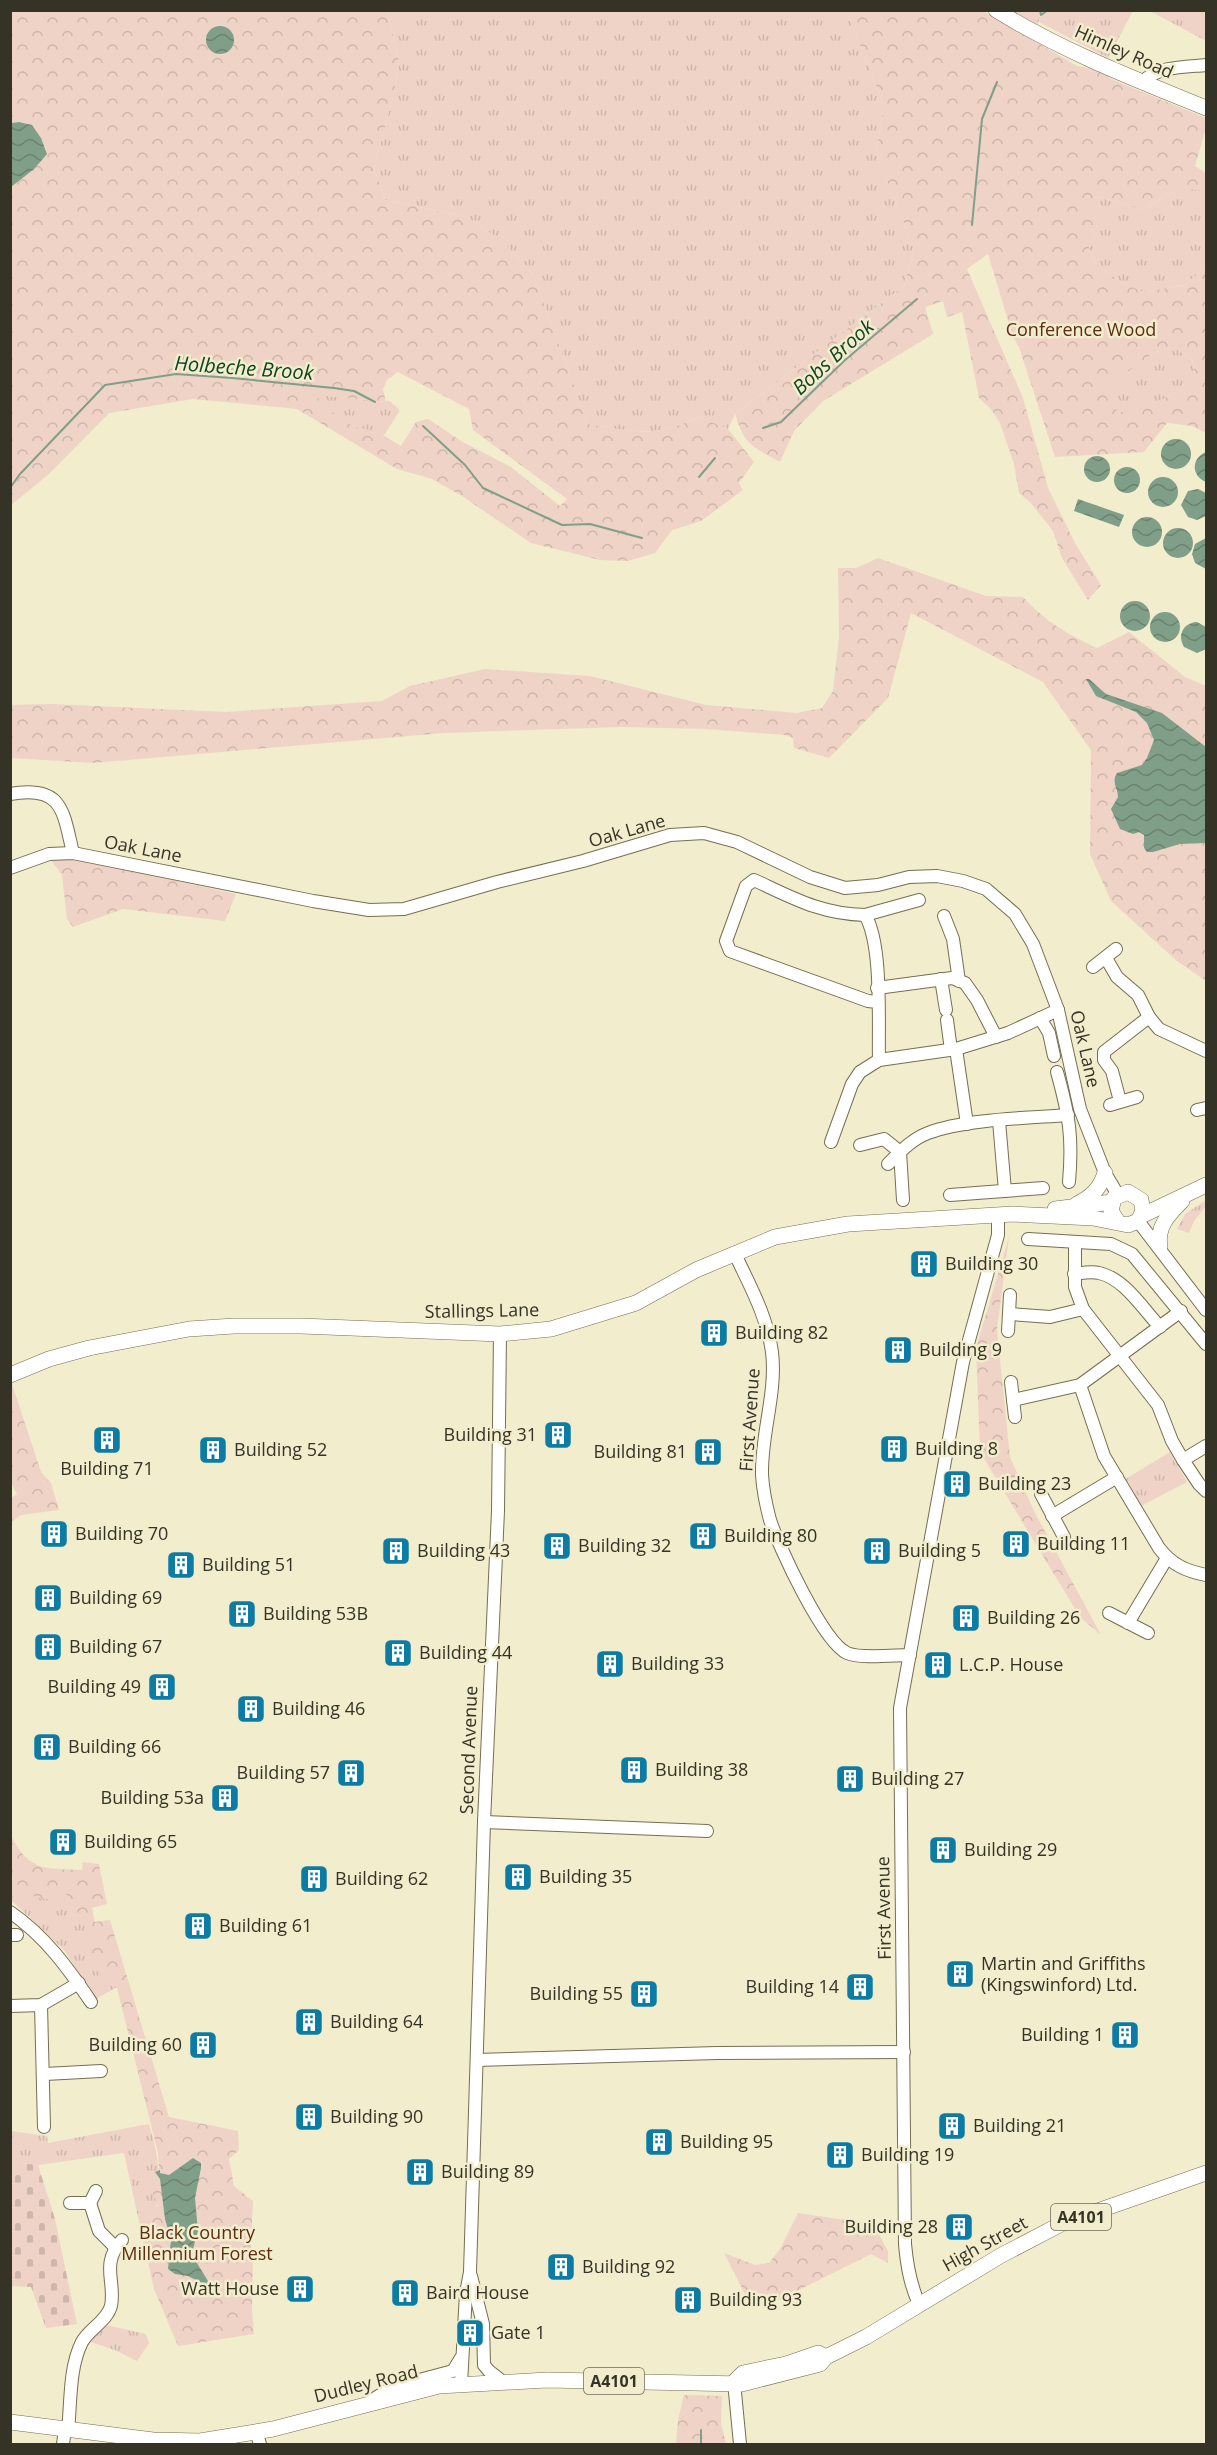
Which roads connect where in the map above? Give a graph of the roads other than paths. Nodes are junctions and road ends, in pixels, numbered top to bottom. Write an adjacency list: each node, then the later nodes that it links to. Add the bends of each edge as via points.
1 (996, 10): 3 (main road, Himley Road, via 1029,31)
2 (1206, 65): 3 (street, via 1161,71)
3 (1143, 82): 4 (main road, Himley Road)
4 (1206, 108)
5 (10, 794): 6 (street, via 35,791 56,802 62,810)
6 (73, 853): 7 (street, Oak Lane, via 49,854); 18 (street, Oak Lane, via 313,902 404,909 670,836 704,833 737,842 810,877 845,888 937,876 986,889 1015,914 1033,944)
7 (10, 868)
8 (918, 900): 9 (street)
9 (865, 915): 16 (street, via 872,926); 17 (street, via 819,909 754,880 746,886 726,941 730,951)
10 (944, 916): 15 (street, via 953,939)
11 (1116, 949): 12 (street)
12 (1106, 958): 13 (street); 19 (street, via 1117,977 1138,995)
13 (1093, 967)
14 (941, 979): 15 (street); 16 (street); 22 (street)
15 (959, 981): 21 (street, via 977,1000)
16 (877, 988): 17 (street)
17 (877, 1002): 25 (street)
18 (1058, 1010): 20 (street); 35 (street, Oak Lane, via 1080,1109)
19 (1149, 1017): 23 (street, via 1168,1035); 27 (street, via 1104,1052 1104,1060 1112,1071 1115,1103)
20 (1040, 1018): 21 (street); 24 (street)
21 (996, 1037): 22 (street)
22 (953, 1050): 25 (street); 30 (street)
23 (1206, 1052)
24 (1054, 1056)
25 (879, 1060): 31 (street, via 860,1072 852,1084)
26 (1057, 1072): 28 (street)
27 (1137, 1097)
28 (1068, 1115): 29 (street); 36 (street, via 1072,1148)
29 (999, 1121): 30 (street); 39 (street)
30 (967, 1124): 33 (street, via 929,1132)
31 (831, 1142)
32 (860, 1145): 33 (street, via 884,1139)
33 (900, 1152): 34 (street); 43 (street)
34 (888, 1164)
35 (1105, 1173): 42 (street, Oak Lane); 45 (main road, via 1090,1197)
36 (1069, 1182)
37 (1206, 1185): 40 (main road)
38 (1043, 1188): 39 (street)
39 (1005, 1191): 41 (street)
40 (1188, 1194): 44 (main road); 47 (main road); 51 (main road, via 1161,1226)
41 (950, 1195)
42 (1115, 1198): 44 (main road, via 1128,1192); 45 (main road); 48 (main road, via 1111,1211)
43 (903, 1200)
44 (1141, 1200): 47 (main road)
45 (1071, 1207): 46 (main road)
46 (1006, 1215): 48 (main road); 52 (main road, Stallings Lane, via 848,1224 775,1238); 81 (street, First Avenue, via 963,1362)
47 (1139, 1218): 48 (main road, via 1128,1225); 51 (street)
48 (1118, 1222)
49 (1028, 1239): 50 (street)
50 (1075, 1242): 53 (street); 57 (street, via 1111,1244 1132,1254)
51 (1160, 1247): 56 (street)
52 (735, 1254): 61 (main road, Stallings Lane, via 636,1303 552,1329); 81 (street, First Avenue, via 769,1333 773,1380 762,1475 779,1544 840,1649 851,1655)
53 (1074, 1274): 55 (street, via 1076,1294); 59 (street, via 1093,1272 1110,1276)
54 (1010, 1295): 58 (street)
55 (1083, 1309): 58 (street, via 1050,1317); 63 (street)
56 (1206, 1310)
57 (1181, 1311): 59 (street); 62 (street)
58 (1010, 1314): 60 (street)
59 (1160, 1327): 63 (street)
60 (1008, 1331)
61 (500, 1334): 64 (main road, Stallings Lane, via 301,1326 189,1329 89,1348); 82 (street, Second Avenue, via 498,1511)
62 (1206, 1344)
63 (1120, 1357): 66 (street); 70 (street, via 1158,1405)
64 (10, 1375)
65 (1011, 1382): 67 (street)
66 (1080, 1385): 67 (street); 71 (street, via 1104,1455)
67 (1013, 1400): 68 (street)
68 (1015, 1417)
69 (1206, 1446): 70 (street)
70 (1183, 1460): 72 (street)
71 (1117, 1477): 74 (street); 76 (street)
72 (1206, 1491)
73 (1041, 1494): 74 (street)
74 (1053, 1516): 75 (street)
75 (1064, 1537)
76 (1167, 1558): 77 (street, via 1179,1567); 79 (street)
77 (1206, 1575)
78 (1109, 1613): 79 (street)
79 (1128, 1623): 80 (street)
80 (1148, 1633)
81 (910, 1655): 89 (street, First Avenue, via 900,1708)
82 (484, 1822): 83 (street); 90 (street, Second Avenue)
83 (706, 1831)
84 (10, 1912): 85 (street, via 44,1940)
85 (79, 1983): 86 (street); 87 (street)
86 (91, 2002)
87 (41, 2005): 88 (street); 92 (street)
88 (10, 2006)
89 (904, 2052): 90 (street); 99 (street, First Avenue, via 905,2244 907,2269)
90 (477, 2060): 98 (street, Second Avenue)
91 (101, 2071): 92 (street)
92 (45, 2074): 93 (street)
93 (44, 2127)
94 (1206, 2173): 99 (main road, High Street / A4101, via 1063,2223)
95 (96, 2191): 97 (street)
96 (70, 2203): 97 (street)
97 (90, 2203): 108 (street, via 99,2231 118,2243 108,2271 111,2304 80,2347)
98 (470, 2272): 100 (street, Second Avenue); 101 (street, Second Avenue)
99 (920, 2304): 103 (main road, Dudley Road / A4101, via 820,2364 750,2383)
100 (480, 2308): 102 (street, Second Avenue, via 484,2365); 105 (street, Second Avenue)
101 (462, 2356): 104 (street, Second Avenue); 106 (street, via 453,2371 393,2387)
102 (503, 2382): 103 (main road, Dudley Road / A4101); 105 (main road, Dudley Road / A4101)
103 (734, 2382): 110 (street)
104 (461, 2384): 105 (main road, Dudley Road / A4101); 106 (main road, Dudley Road / A4101)
105 (478, 2384)
106 (365, 2404): 109 (main road, Dudley Road / A4101)
107 (10, 2422): 108 (main road, Dudley Road / A4101)
108 (65, 2435): 109 (main road, Dudley Road / A4101, via 177,2441)
109 (258, 2438)
110 (740, 2445)

